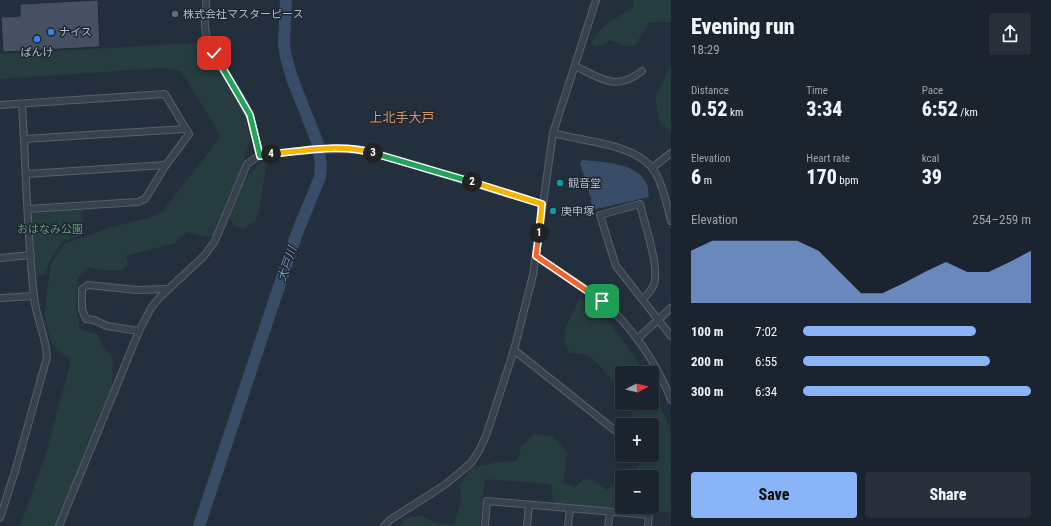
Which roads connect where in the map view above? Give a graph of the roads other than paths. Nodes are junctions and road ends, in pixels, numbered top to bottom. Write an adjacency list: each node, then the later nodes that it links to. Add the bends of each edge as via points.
1 (206, 0): 11 (street, via 205,27 208,41 250,115)
2 (596, 0): 3 (street)
3 (575, 66): 4 (street, via 612,83 633,79); 8 (street)
4 (642, 72)
5 (22, 104): 6 (street); 7 (street, via 165,94); 9 (street)
6 (0, 105)
7 (185, 129): 9 (street); 12 (street, via 189,134)
8 (553, 134): 13 (street, via 627,149); 15 (street)
9 (24, 139): 14 (street)
10 (671, 153): 13 (street)
11 (260, 156): 15 (street, via 310,150 364,150); 21 (street, via 247,164 215,241 204,256)
12 (166, 166): 14 (street); 16 (street, via 146,199 138,202)
13 (652, 168): 17 (street, via 663,190)
14 (26, 174): 16 (street)
15 (542, 204): 19 (street)
16 (28, 209): 18 (street)
17 (671, 221)
18 (31, 255): 20 (street); 22 (street)
19 (536, 256): 29 (street, via 602,301); 30 (street)
20 (0, 258)
21 (167, 289): 27 (street); 27 (street, via 137,290 88,285 82,289 82,309 86,319 107,326)
22 (34, 296): 23 (street); 34 (street, via 47,357 16,468)
23 (0, 298)
24 (643, 299): 24 (street, via 616,266 600,215 640,204 656,270 655,283); 26 (street)
25 (671, 308): 26 (street)
26 (659, 319): 28 (street); 29 (street)
27 (139, 331): 38 (street)
28 (671, 336)
29 (637, 339): 31 (street, via 667,387)
30 (514, 350): 32 (street); 39 (street, via 487,434 471,463 446,484)
31 (671, 400)
32 (615, 430)
33 (529, 505): 35 (street); 40 (street, via 487,501); 41 (street)
34 (2, 506): 37 (street)
35 (570, 509): 36 (street); 42 (street)
36 (610, 513): 43 (street); 44 (street, via 650,515)
37 (0, 518)
38 (59, 526)
39 (384, 526)
40 (485, 526)
41 (527, 526)
42 (568, 526)
43 (608, 526)
44 (648, 526)

